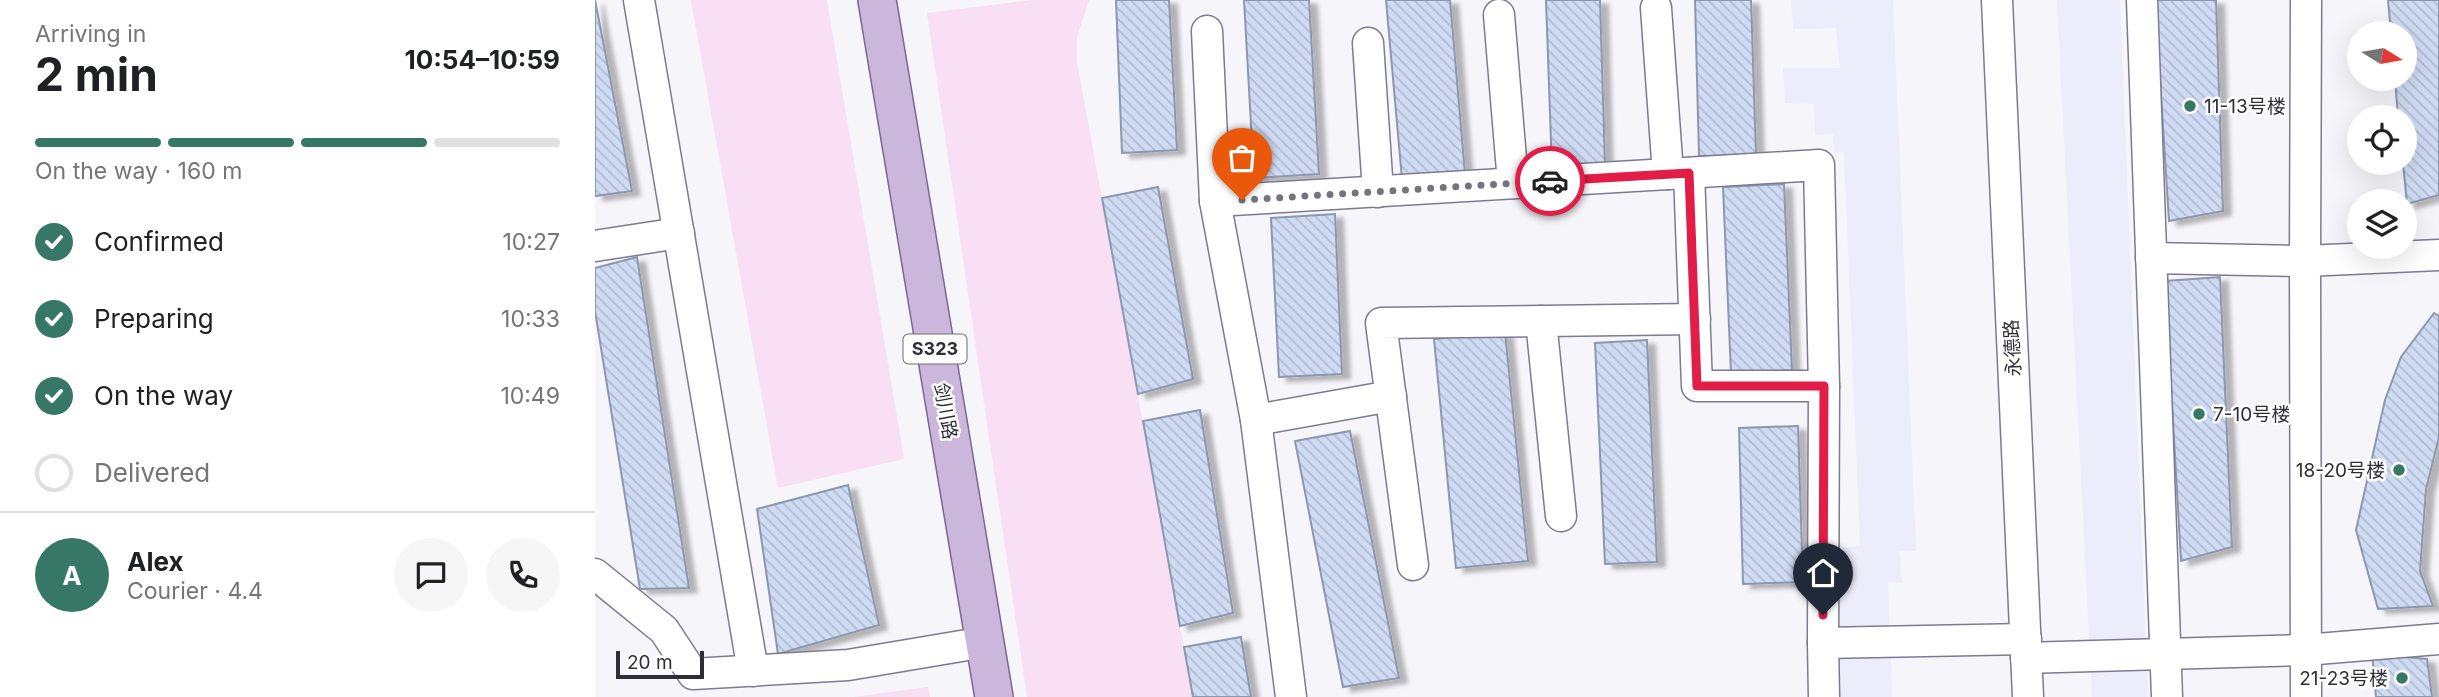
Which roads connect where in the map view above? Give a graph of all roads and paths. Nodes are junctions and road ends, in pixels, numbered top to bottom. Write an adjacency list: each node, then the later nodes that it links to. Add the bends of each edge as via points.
1 (639, 0): 14 (street)
2 (877, 0): 28 (main road, 剑川路 / S323)
3 (1997, 0): 30 (street, 永德路)
4 (2142, 0): 17 (street)
5 (2306, 0): 18 (street)
6 (1656, 8): 10 (street)
7 (1499, 15): 11 (street)
8 (1207, 31): 13 (street)
9 (1368, 43): 12 (street)
10 (1679, 174): 11 (street); 19 (street); 21 (street, via 1819,165)
11 (1513, 183): 12 (street)
12 (1378, 192): 13 (street)
13 (1215, 201): 23 (street)
14 (678, 233): 15 (street); 33 (street)
15 (595, 246)
16 (2439, 255): 18 (street)
17 (2151, 258): 18 (street); 32 (street)
18 (2305, 261): 31 (street)
19 (1695, 318): 20 (street); 21 (street, via 1697,386)
20 (1541, 321): 22 (street, via 1381,323); 24 (street)
21 (1824, 386): 29 (street)
22 (1391, 396): 23 (street); 25 (street)
23 (1256, 419): 35 (street)
24 (1561, 516)
25 (1413, 565)
26 (595, 574): 33 (street, via 664,630 693,674)
27 (2439, 639): 31 (street)
28 (985, 642): 33 (street, via 848,665); 34 (main road, 剑川路 / S323)
29 (1823, 643): 30 (street); 36 (street)
30 (2026, 649): 32 (street); 37 (street, 永德路)
31 (2305, 650): 32 (street); 39 (street)
32 (2165, 654): 38 (street)
33 (753, 671)
34 (994, 697)
35 (1291, 697)
36 (1824, 697)
37 (2028, 697)
38 (2167, 697)
39 (2306, 697)

